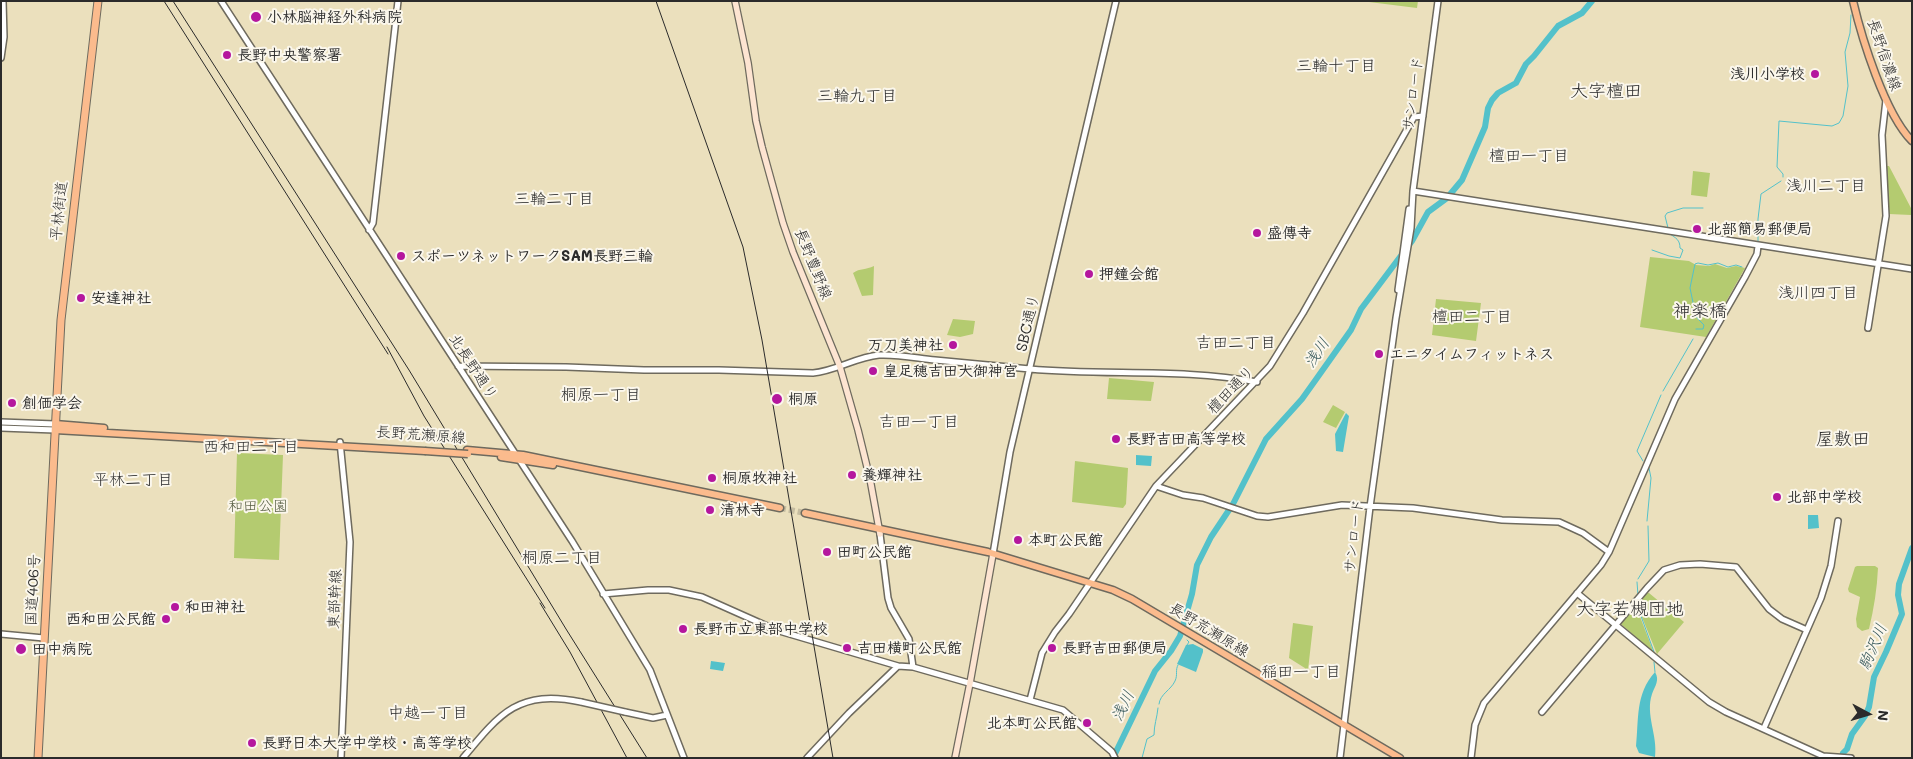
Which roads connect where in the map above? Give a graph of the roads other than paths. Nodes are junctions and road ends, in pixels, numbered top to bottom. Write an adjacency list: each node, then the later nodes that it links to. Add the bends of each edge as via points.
1 (3, 1): 9 (street)
2 (98, 1): 25 (highway, 平林街道, via 61,320)
3 (221, 1): 14 (street, 北長野通り)
4 (398, 1): 14 (street, via 373,223)
5 (735, 1): 21 (main road, 長野豊野線, via 756,122 783,222)
6 (1116, 1): 22 (street, SBC通り)
7 (1438, 1): 11 (street, サンロード)
8 (1854, 1): 10 (main road, 長野信濃線)
9 (1, 58)
10 (1886, 100): 12 (main road, 長野信濃線, via 1896,121); 16 (street, via 1882,135 1886,216)
11 (1423, 116): 13 (street, サンロード); 23 (street, 檀田通り, via 1414,117 1299,319)
12 (1912, 141)
13 (1413, 191): 15 (street); 18 (street, サンロード, via 1411,228); 18 (street, サンロード, via 1400,265)
14 (369, 230): 20 (street, 北長野通り)
15 (1758, 246): 16 (street); 35 (street, via 1746,276 1675,398)
16 (1878, 264): 17 (street); 19 (street)
17 (1912, 270)
18 (1399, 295): 30 (street, サンロード)
19 (1868, 328)
20 (458, 366): 21 (street, via 813,373); 28 (street, 北長野通り)
21 (840, 366): 22 (street, via 869,356 894,355); 34 (main road, 長野豊野線)
22 (1030, 369): 23 (street, via 1196,374); 36 (street, SBC通り, via 1010,452)
23 (1257, 382): 29 (street, 檀田通り)
24 (1, 422): 25 (street)
25 (55, 427): 26 (street); 27 (main road, 長野荒瀬原線); 43 (highway, 国道406号)
26 (1, 428)
27 (340, 444): 28 (main road, 長野荒瀬原線); 53 (street, 東部幹線, via 350,542)
28 (516, 456): 31 (main road, 長野荒瀬原線); 39 (street, 北長野通り)
29 (1156, 486): 30 (street, via 1257,516 1331,506); 37 (street, 檀田通り)
30 (1370, 507): 35 (street, via 1413,508 1502,520 1559,522 1583,533); 50 (street, サンロード)
31 (780, 510)
32 (804, 515): 34 (main road, 長野荒瀬原線)
33 (1838, 521): 41 (street, via 1829,573)
34 (880, 531): 36 (main road, 長野荒瀬原線); 45 (street, via 888,598 909,639)
35 (1609, 552): 38 (street)
36 (993, 554): 37 (main road, 長野荒瀬原線); 46 (main road, SBC通り)
37 (1091, 582): 47 (street, 檀田通り, via 1042,653); 50 (main road, 長野荒瀬原線, via 1132,599)
38 (1577, 593): 40 (street); 61 (street, via 1484,703 1475,724)
39 (603, 594): 44 (street, via 669,590 702,597 776,630); 49 (street, 北長野通り, via 650,670)
40 (1616, 626): 41 (street, via 1664,570 1680,564 1700,564 1736,567 1769,609); 48 (street); 51 (street, via 1709,702)
41 (1807, 630): 51 (street)
42 (1, 634): 43 (street)
43 (44, 638): 52 (highway, 国道406号)
44 (898, 666): 45 (street); 56 (street)
45 (913, 667): 46 (street)
46 (970, 683): 47 (street); 57 (main road, SBC通り)
47 (1030, 700): 58 (street, via 1063,710)
48 (1542, 712)
49 (667, 715): 54 (street, bridge, via 653,718 561,698 542,698 500,716); 55 (street, 北長野通り)
50 (1344, 725): 59 (street, サンロード); 60 (main road, 長野荒瀬原線)
51 (1764, 728): 62 (street, via 1823,756)
52 (38, 758)
53 (341, 758)
54 (463, 758)
55 (684, 758)
56 (807, 758)
57 (955, 758)
58 (1115, 758)
59 (1340, 758)
60 (1400, 758)
61 (1471, 758)
62 (1850, 758)

